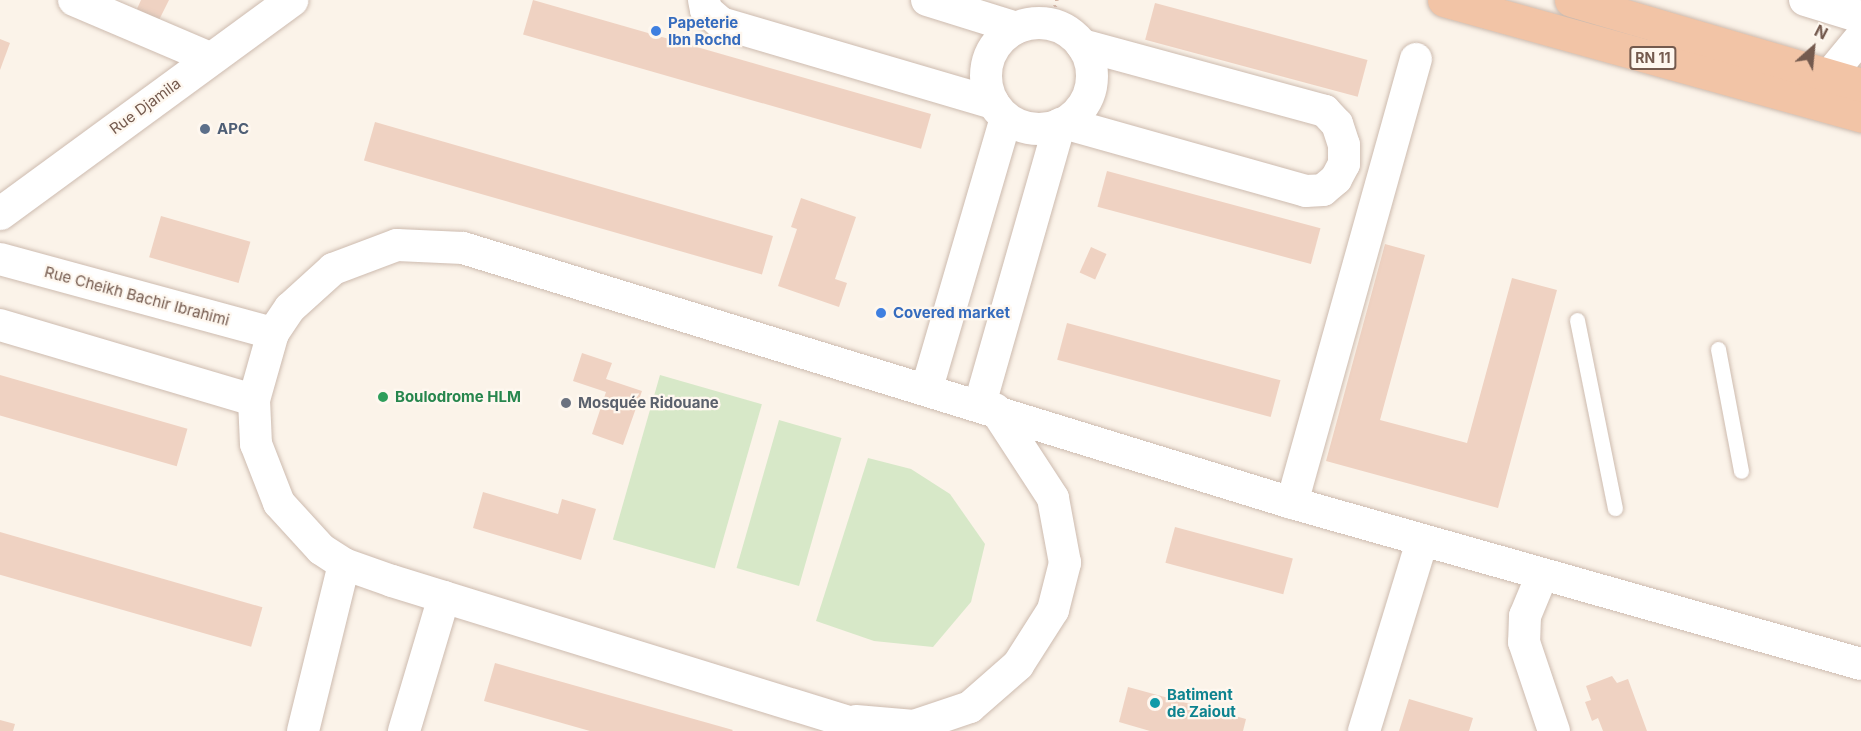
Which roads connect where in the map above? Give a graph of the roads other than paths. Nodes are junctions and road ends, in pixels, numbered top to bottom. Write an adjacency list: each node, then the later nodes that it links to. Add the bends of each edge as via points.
1 (74, 0): 13 (street)
2 (291, 0): 13 (street, Rue Djamila)
3 (704, 0): 17 (street, via 706,10 721,23)
4 (927, 0): 10 (street)
5 (1444, 0): 18 (highway, RN 11)
6 (1571, 0): 15 (highway, RN 11)
7 (1805, 0): 9 (street)
8 (1053, 12): 10 (street); 12 (street)
9 (1861, 17)
10 (1017, 28): 17 (street, via 1002,38 986,68)
11 (1861, 37): 15 (street)
12 (1082, 45): 19 (street, via 1090,61 1092,80 1088,97); 19 (street, via 1325,111 1337,124 1344,145 1344,164 1323,190 1306,191)
13 (210, 58): 20 (street, Rue Djamila)
14 (1416, 59): 30 (street)
15 (1829, 76): 16 (highway, RN 11)
16 (1861, 85)
17 (1000, 110): 19 (street, via 1032,129); 26 (street)
18 (1861, 116)
19 (1062, 124): 28 (street)
20 (0, 213)
21 (0, 259): 24 (street, Rue Cheikh Bachir Ibrahimi)
22 (1577, 320): 31 (lane)
23 (0, 325): 27 (street)
24 (273, 333): 26 (street, via 290,308 333,269 397,245 416,244 463,248); 27 (street)
25 (1718, 349): 29 (lane)
26 (927, 388): 28 (street)
27 (254, 400): 33 (street, via 256,444 279,503 321,549)
28 (988, 407): 30 (street); 37 (street, via 1053,498 1065,563 1053,610 1018,665 970,707 914,726)
29 (1741, 471)
30 (1292, 503): 32 (street)
31 (1615, 508)
32 (1422, 541): 34 (street); 41 (street)
33 (344, 564): 35 (street); 38 (street)
34 (1542, 575): 36 (street); 42 (street, via 1526,616 1524,642)
35 (444, 597): 37 (street); 39 (street)
36 (1861, 664)
37 (850, 720): 40 (street)
38 (303, 731)
39 (404, 731)
40 (878, 731)
41 (1364, 731)
42 (1554, 731)

